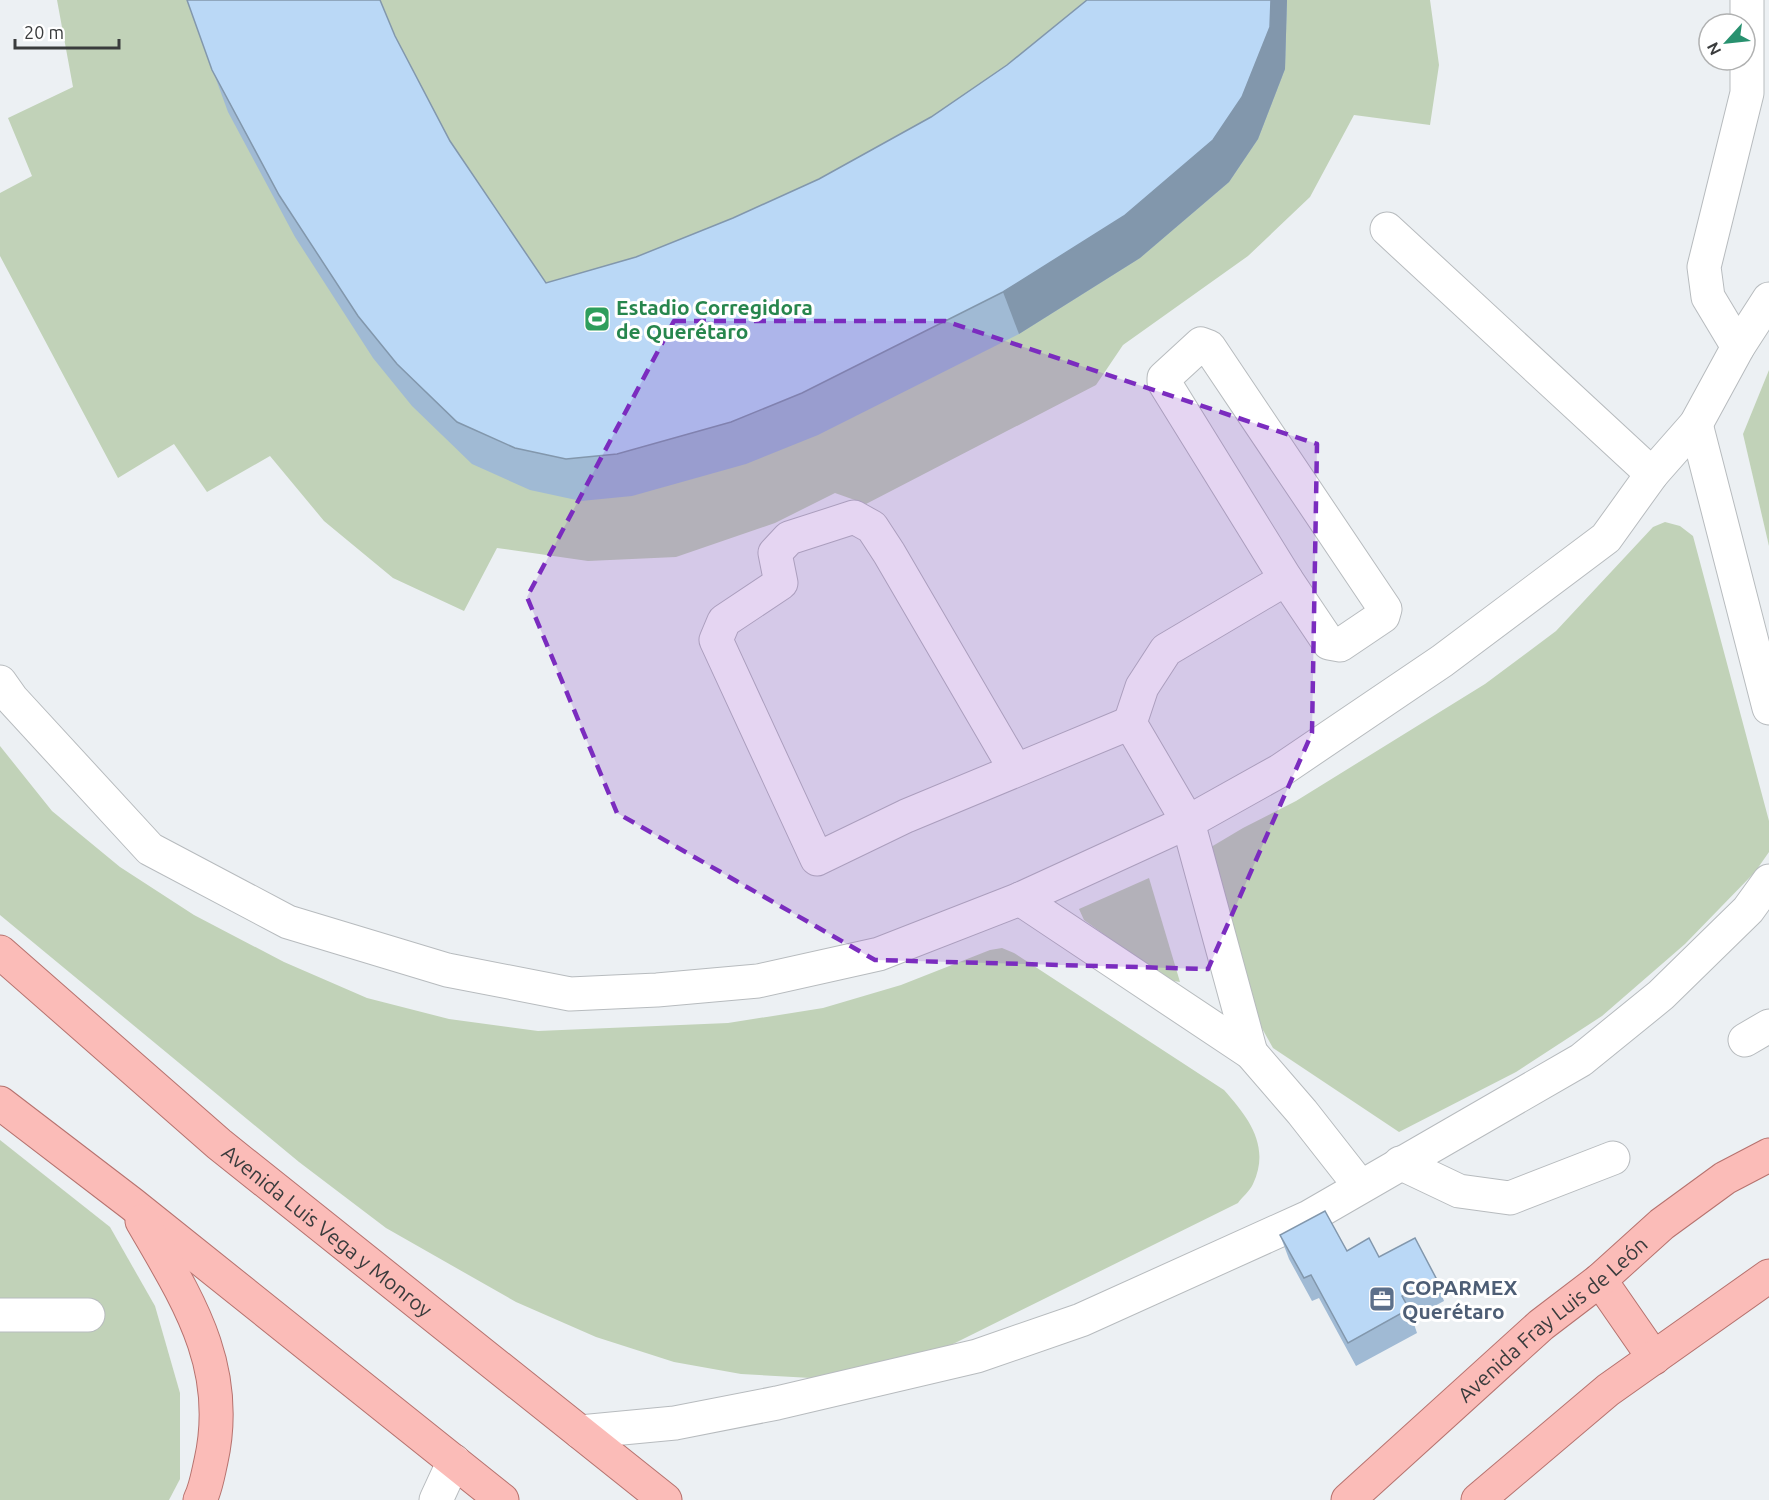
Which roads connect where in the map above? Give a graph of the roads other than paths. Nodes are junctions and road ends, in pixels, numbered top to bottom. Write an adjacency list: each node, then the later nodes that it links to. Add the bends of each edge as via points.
1 (1747, 0): 4 (street, via 1747,93 1704,267 1708,297)
2 (1387, 229): 6 (street)
3 (1769, 299): 4 (street)
4 (1738, 347): 5 (street)
5 (1696, 424): 6 (street); 9 (street)
6 (1652, 474): 12 (street, via 1606,538 1570,566 1442,661 1281,770)
7 (1286, 579): 7 (street, via 1329,643 1340,645 1383,616 1381,601 1209,347 1201,344 1164,382); 10 (street, via 1166,650 1142,687)
8 (0, 682): 14 (street, via 150,849 288,922 447,970 570,994 758,981 879,954)
9 (1769, 708)
10 (1130, 723): 11 (street); 12 (street)
11 (1015, 769): 11 (street, via 889,553 872,527 854,517 789,538 775,553 782,583 723,621 716,640 817,859)
12 (1188, 822): 14 (street); 16 (street)
13 (1769, 881): 20 (street, via 1748,910 1661,995 1581,1060)
14 (1020, 899): 16 (street)
15 (0, 952): 28 (main road, Avenida Luis Vega y Monroy, via 219,1144)
16 (1251, 1053): 21 (street)
17 (0, 1103): 22 (main road)
18 (1769, 1155): 24 (main road, Avenida Fray Luis de León, via 1725,1178 1662,1224)
19 (1613, 1158): 20 (street, via 1510,1198 1459,1191)
20 (1400, 1162): 21 (street)
21 (1360, 1186): 28 (street, via 1309,1217 1081,1320 977,1356 675,1423)
22 (132, 1204): 29 (main road); 30 (main road, via 179,1284 208,1347 216,1390 216,1436)
23 (1769, 1276): 27 (main road)
24 (1600, 1280): 27 (main road); 34 (main road, Avenida Fray Luis de León, via 1541,1325)
25 (0, 1315): 26 (street)
26 (88, 1315)
27 (1654, 1358): 35 (main road, via 1608,1390)
28 (580, 1432): 33 (main road, Avenida Luis Vega y Monroy)
29 (454, 1461): 31 (street); 32 (main road)
30 (200, 1500)
31 (436, 1500)
32 (502, 1500)
33 (665, 1500)
34 (1348, 1500)
35 (1478, 1500)

